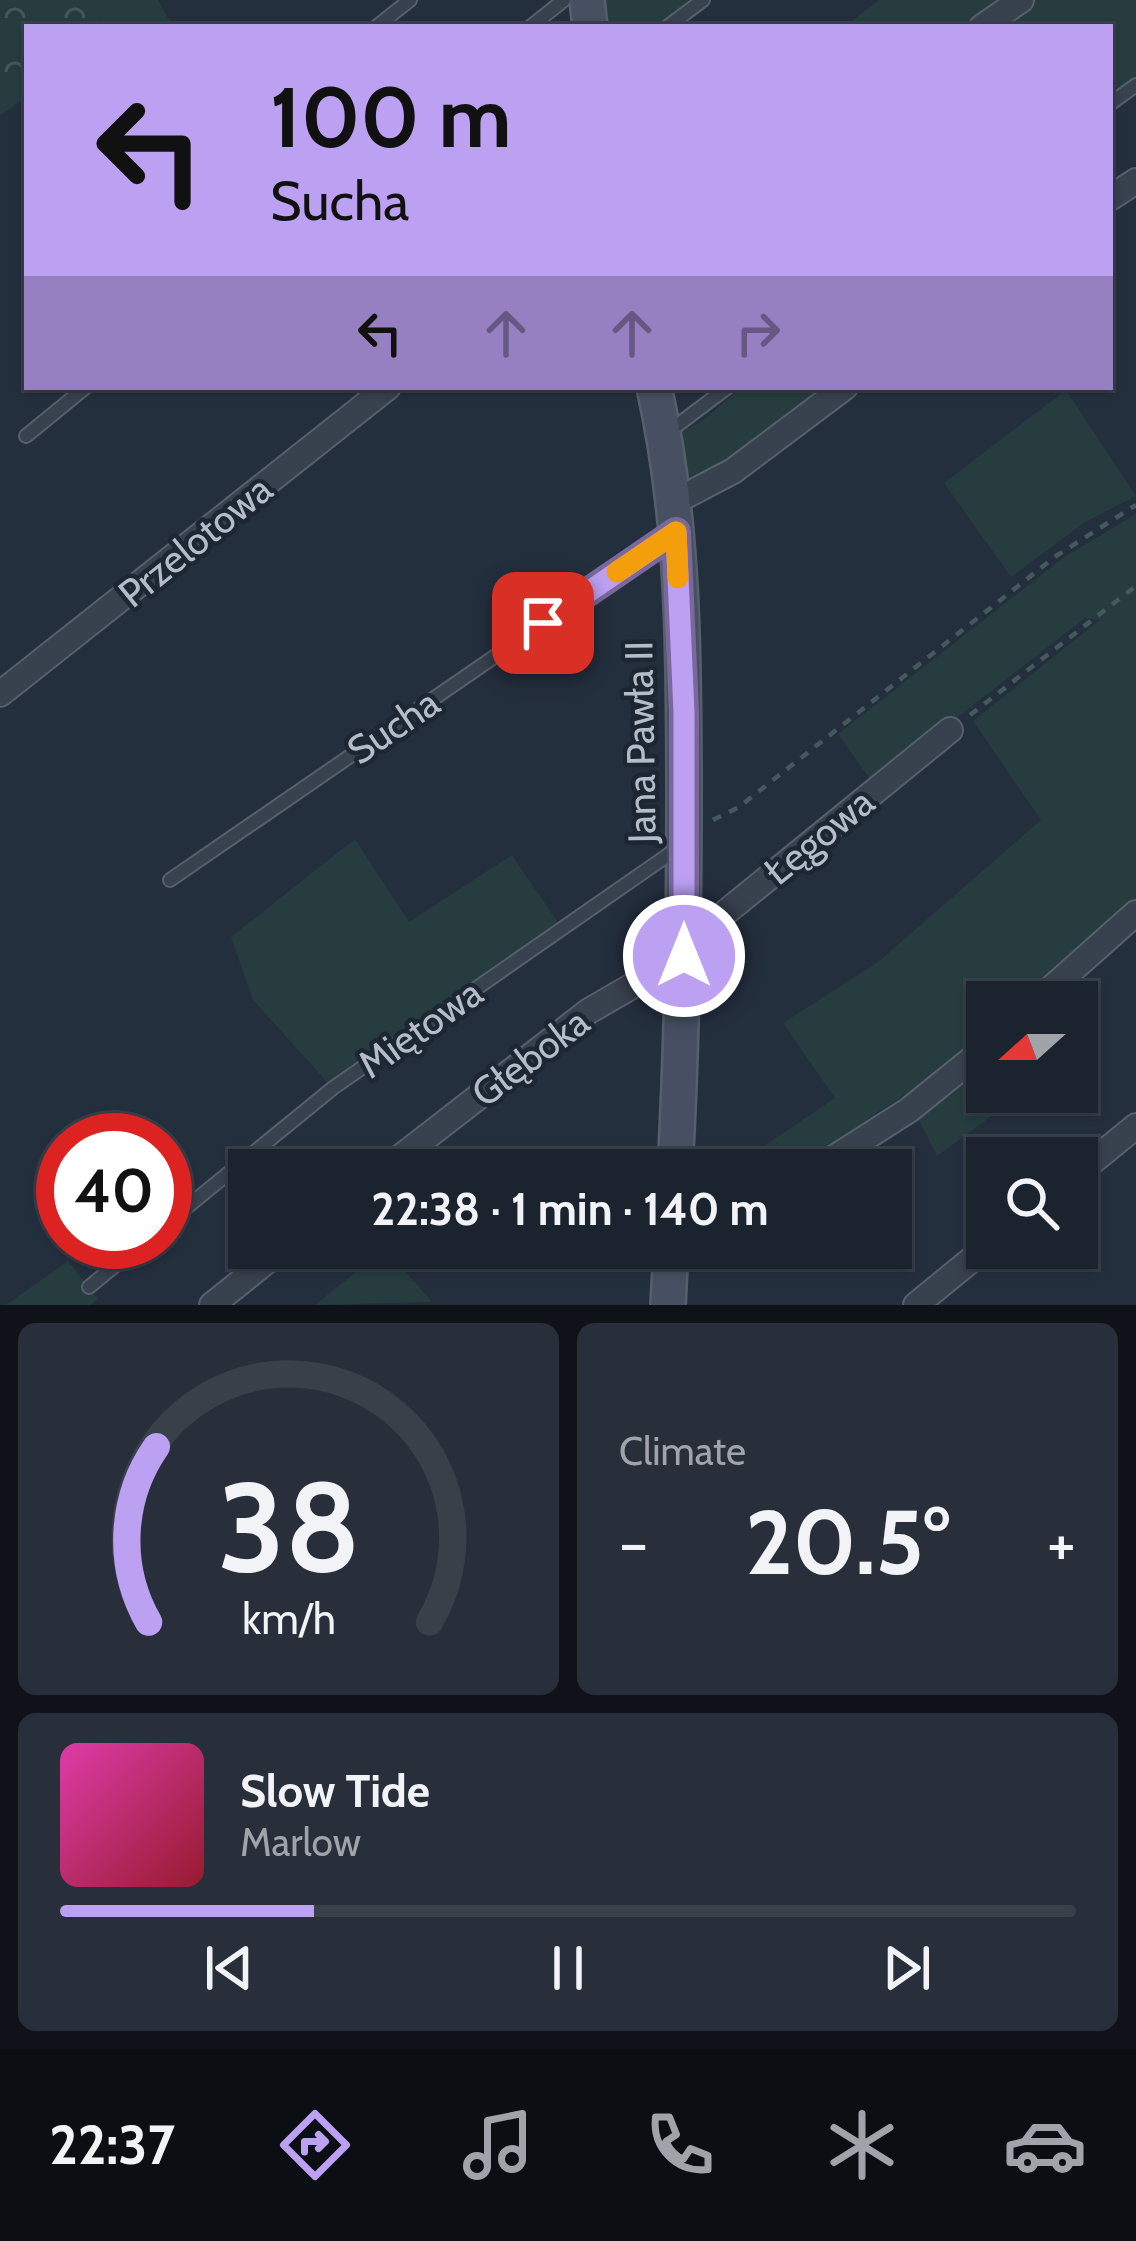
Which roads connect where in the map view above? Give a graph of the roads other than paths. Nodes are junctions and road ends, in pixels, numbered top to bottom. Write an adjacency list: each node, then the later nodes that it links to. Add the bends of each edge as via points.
1 (410, 0): 5 (lane)
2 (565, 0): 6 (lane)
3 (704, 0): 7 (lane)
4 (1021, 0): 8 (street)
5 (380, 24)
6 (534, 24)
7 (671, 24)
8 (986, 24)
9 (82, 390): 15 (lane)
10 (384, 390): 17 (street, Przelotowa)
11 (655, 390): 14 (street, Jana Pawła II)
12 (724, 390): 14 (lane)
13 (841, 390): 16 (street)
14 (664, 434): 16 (street, Jana Pawła II)
15 (26, 436)
16 (675, 517): 19 (street, Jana Pawła II); 20 (lane, Sucha)
17 (0, 694)
18 (950, 730): 22 (street, Łęgowa)
19 (684, 835): 22 (street, Jana Pawła II); 30 (lane, Miętowa, via 333,1088)
20 (170, 880)
21 (1136, 913): 23 (street)
22 (684, 947): 26 (street, Głęboka); 27 (street, Jana Pawła II)
23 (1060, 981)
24 (966, 1064): 28 (street)
25 (1136, 1126): 29 (street)
26 (411, 1149)
27 (676, 1149)
28 (848, 1149)
29 (1098, 1157)
30 (192, 1203)
31 (966, 1264): 38 (street)
32 (111, 1269): 35 (lane)
33 (257, 1269): 36 (street)
34 (670, 1269): 37 (street)
35 (89, 1287)
36 (212, 1305)
37 (668, 1305)
38 (916, 1305)

